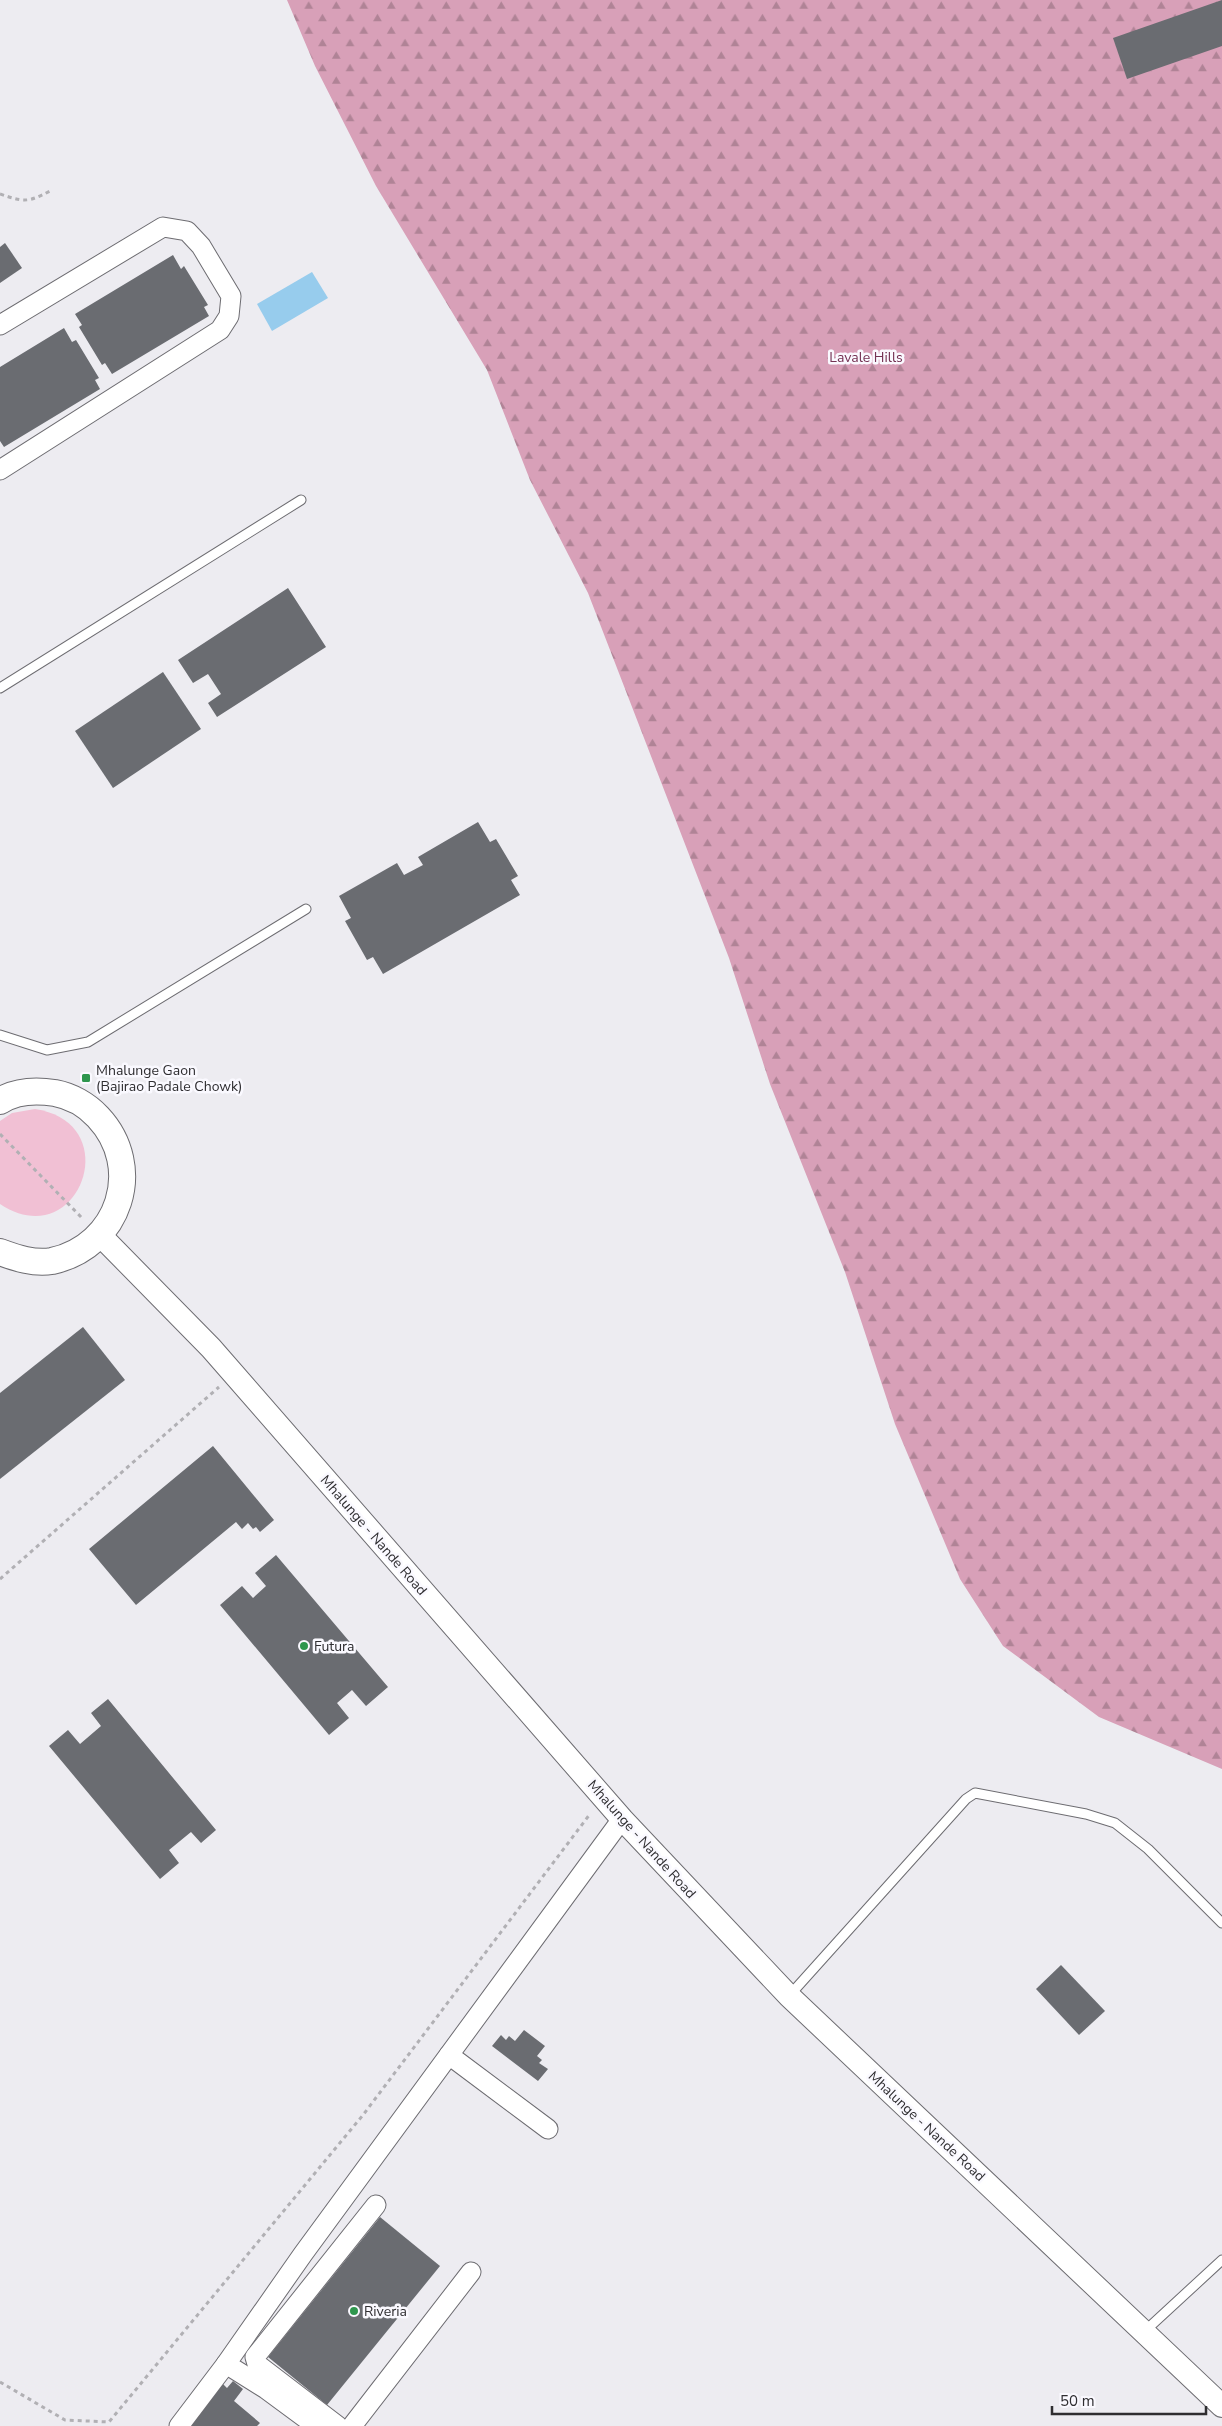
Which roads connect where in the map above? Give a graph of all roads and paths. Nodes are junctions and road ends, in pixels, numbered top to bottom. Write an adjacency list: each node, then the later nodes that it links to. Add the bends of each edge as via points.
1 (50, 191): 2 (path, via 32,201)
2 (0, 194)
3 (0, 325): 4 (street, via 163,226 187,231 201,246 231,296 230,316 220,330)
4 (0, 470)
5 (301, 500): 6 (lane)
6 (0, 688)
7 (306, 910): 8 (lane, via 88,1042 47,1050)
8 (0, 1035)
9 (0, 1100): 11 (main road, via 36,1090 64,1094 89,1108 109,1129 120,1155 123,1184 116,1211)
10 (0, 1134): 11 (path)
11 (100, 1235): 12 (main road, via 77,1252 50,1261 22,1260); 13 (street, Mhalunge - Nande Road, via 211,1348)
12 (0, 1252)
13 (233, 1376): 14 (path); 15 (street, Mhalunge - Nande Road)
14 (0, 1579)
15 (603, 1796): 16 (street, Mhalunge - Nande Road); 28 (path, via 364,2115 109,2422 65,2420)
16 (622, 1819): 18 (street, Mhalunge - Nande Road); 19 (street)
17 (1222, 1923): 18 (lane, via 1148,1849 1115,1823 1086,1814 975,1793 966,1799)
18 (789, 1996): 26 (street, Mhalunge - Nande Road)
19 (449, 2055): 20 (street); 22 (street)
20 (548, 2129)
21 (376, 2205): 24 (street)
22 (303, 2254): 24 (street); 27 (street)
23 (1222, 2260): 26 (lane)
24 (324, 2271): 32 (street, via 257,2353 255,2361)
25 (471, 2272): 33 (street)
26 (1144, 2331): 29 (street, Mhalunge - Nande Road)
27 (226, 2364): 30 (street); 31 (street)
28 (0, 2382)
29 (1222, 2406)
30 (179, 2426)
31 (316, 2426)
32 (338, 2426)
33 (352, 2426)

